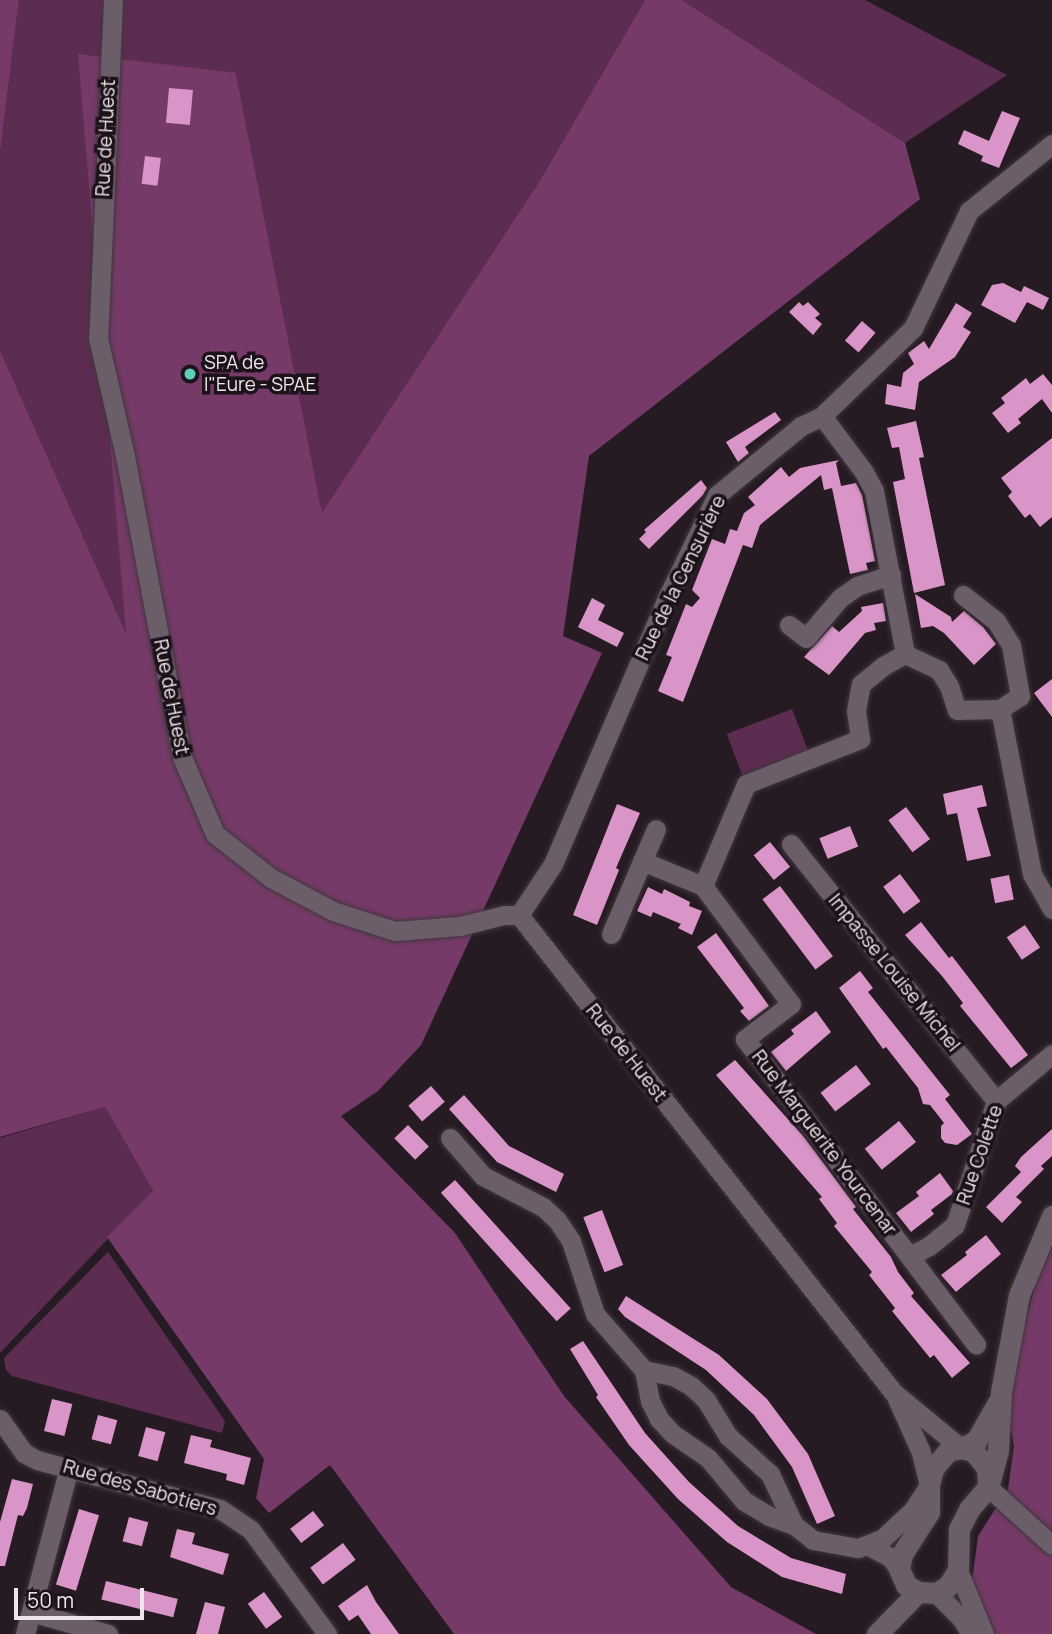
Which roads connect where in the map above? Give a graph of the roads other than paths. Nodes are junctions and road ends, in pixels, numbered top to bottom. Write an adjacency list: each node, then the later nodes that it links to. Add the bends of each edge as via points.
1 (113, 0): 14 (street, Rue de Huest, via 98,338 182,757 215,834 271,878 333,911 395,931)
2 (1052, 144): 3 (street, Rue de la Censurière, via 969,211 913,328)
3 (821, 416): 4 (street, via 874,491); 14 (street, Rue de la Censurière, via 801,426 717,495 669,594 553,864)
4 (891, 575): 6 (street, via 857,586 839,598 806,638); 7 (street)
5 (963, 595): 8 (street, via 996,621 1011,645 1020,696)
6 (789, 625)
7 (905, 654): 8 (street, via 939,670 957,710); 12 (street, via 861,684 856,710 860,739 746,784)
8 (1000, 709): 13 (street, via 1032,874)
9 (656, 829): 11 (street)
10 (791, 844): 17 (street, Impasse Louise Michel)
11 (642, 861): 12 (street); 15 (street)
12 (703, 886): 20 (street, Rue Marguerite Yourcenar, via 791,1004 745,1039)
13 (1052, 909)
14 (519, 915): 23 (street, Rue de Huest)
15 (611, 934)
16 (1052, 1054): 17 (street, Rue Colette)
17 (996, 1101): 20 (street, Rue Colette, via 955,1224)
18 (450, 1138): 22 (street, via 483,1176 543,1207 557,1220 570,1241 596,1314)
19 (1052, 1216): 24 (street, via 1019,1295)
20 (910, 1256): 21 (street, Rue Marguerite Yourcenar)
21 (976, 1344)
22 (644, 1370): 30 (street, via 673,1376 706,1400 728,1436 769,1474); 30 (street, via 650,1401 673,1434 708,1458 744,1501)
23 (893, 1392): 26 (street, Rue de Huest); 28 (street, Rue de Huest, via 920,1450)
24 (1002, 1392): 26 (street, via 976,1441); 29 (street, via 998,1451)
25 (0, 1419): 27 (street, Rue des Sabotiers, via 24,1453 37,1461)
26 (961, 1448): 28 (street, via 948,1451 937,1462); 29 (street, via 973,1451 987,1468)
27 (69, 1467): 36 (street); 39 (street, Rue des Sabotiers, via 220,1508 251,1530)
28 (929, 1485): 32 (street, via 914,1510); 33 (street, via 929,1512 902,1554)
29 (988, 1487): 31 (street); 34 (street, via 959,1529)
30 (794, 1525): 32 (street, via 813,1540)
31 (1052, 1545)
32 (869, 1546): 33 (street, via 890,1557)
33 (899, 1569): 35 (street, via 906,1585)
34 (958, 1570): 35 (street, via 948,1586); 42 (street)
35 (927, 1593): 40 (street); 41 (street, via 961,1618)
36 (31, 1612): 37 (street); 38 (street)
37 (25, 1634)
38 (108, 1634)
39 (327, 1634)
40 (877, 1634)
41 (971, 1634)
42 (984, 1634)

